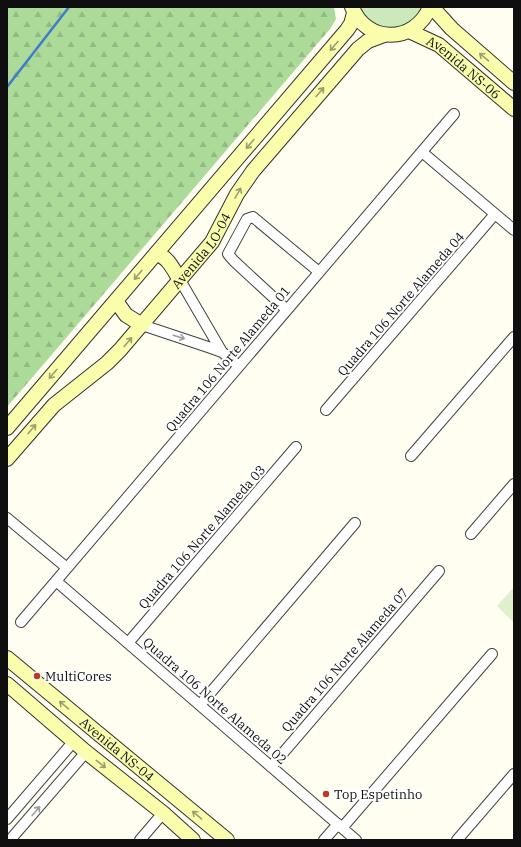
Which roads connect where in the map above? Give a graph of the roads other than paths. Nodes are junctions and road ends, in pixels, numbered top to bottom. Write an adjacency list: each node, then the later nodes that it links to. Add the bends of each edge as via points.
1 (431, 7): 3 (street, Avenida NS-06, via 422,21); 5 (street, Avenida NS-06, one-way to 1, via 452,29)
2 (353, 10): 4 (street, via 366,28); 11 (street, one-way to 11, via 351,24 347,30)
3 (409, 31): 4 (street); 6 (street, Avenida NS-06, via 439,45)
4 (384, 35): 13 (street, Avenida LO-04, one-way to 4, via 213,240 239,190 270,150 358,48)
5 (514, 83)
6 (514, 109)
7 (454, 114): 8 (street, Quadra 106 Norte Alameda 01)
8 (422, 152): 9 (street); 12 (street, Quadra 106 Norte Alameda 01)
9 (495, 214): 10 (street); 20 (street, Quadra 106 Norte Alameda 04)
10 (514, 230)
11 (156, 254): 13 (street, via 161,255 169,263); 14 (street, one-way to 14)
12 (319, 272): 15 (street, Quadra 106 Norte Alameda 01); 15 (street, via 253,217 247,219 228,254)
13 (180, 280): 16 (street, Avenida LO-04); 18 (street)
14 (116, 301): 16 (street, via 126,315); 21 (street, one-way to 21)
15 (287, 310): 19 (street, Quadra 106 Norte Alameda 01)
16 (142, 325): 18 (street, one-way to 18); 24 (street, Avenida LO-04, one-way to 16, via 54,405 111,360)
17 (514, 337): 23 (street)
18 (222, 352): 19 (street)
19 (239, 366): 29 (street, Quadra 106 Norte Alameda 01)
20 (326, 410)
21 (7, 428)
22 (296, 448): 33 (street, Quadra 106 Norte Alameda 03)
23 (411, 456)
24 (7, 459)
25 (514, 484): 28 (street)
26 (7, 518): 29 (street)
27 (355, 523): 37 (street)
28 (471, 534)
29 (67, 568): 31 (street, Quadra 106 Norte Alameda 01)
30 (438, 571): 40 (street, Quadra 106 Norte Alameda 07)
31 (56, 581): 32 (street, Quadra 106 Norte Alameda 01); 33 (street, Quadra 106 Norte Alameda 02)
32 (22, 622)
33 (128, 643): 37 (street, Quadra 106 Norte Alameda 02)
34 (492, 654): 44 (street)
35 (7, 658): 48 (street, Avenida NS-04, one-way to 35)
36 (7, 684): 38 (street, Avenida NS-04)
37 (200, 705): 40 (street, Quadra 106 Norte Alameda 02)
38 (74, 741): 39 (street, Avenida NS-04); 43 (street)
39 (86, 752): 42 (street, Avenida NS-04, one-way to 42); 45 (street, one-way to 39)
40 (271, 767): 44 (street, Quadra 106 Norte Alameda 02)
41 (514, 774): 51 (street)
42 (163, 813): 46 (street); 47 (street, Avenida NS-04)
43 (7, 819)
44 (342, 831): 49 (street); 50 (street, Quadra 106 Norte Alameda 02)
45 (10, 840)
46 (140, 840)
47 (193, 840)
48 (227, 840)
49 (324, 840)
50 (356, 840)
51 (457, 840)

